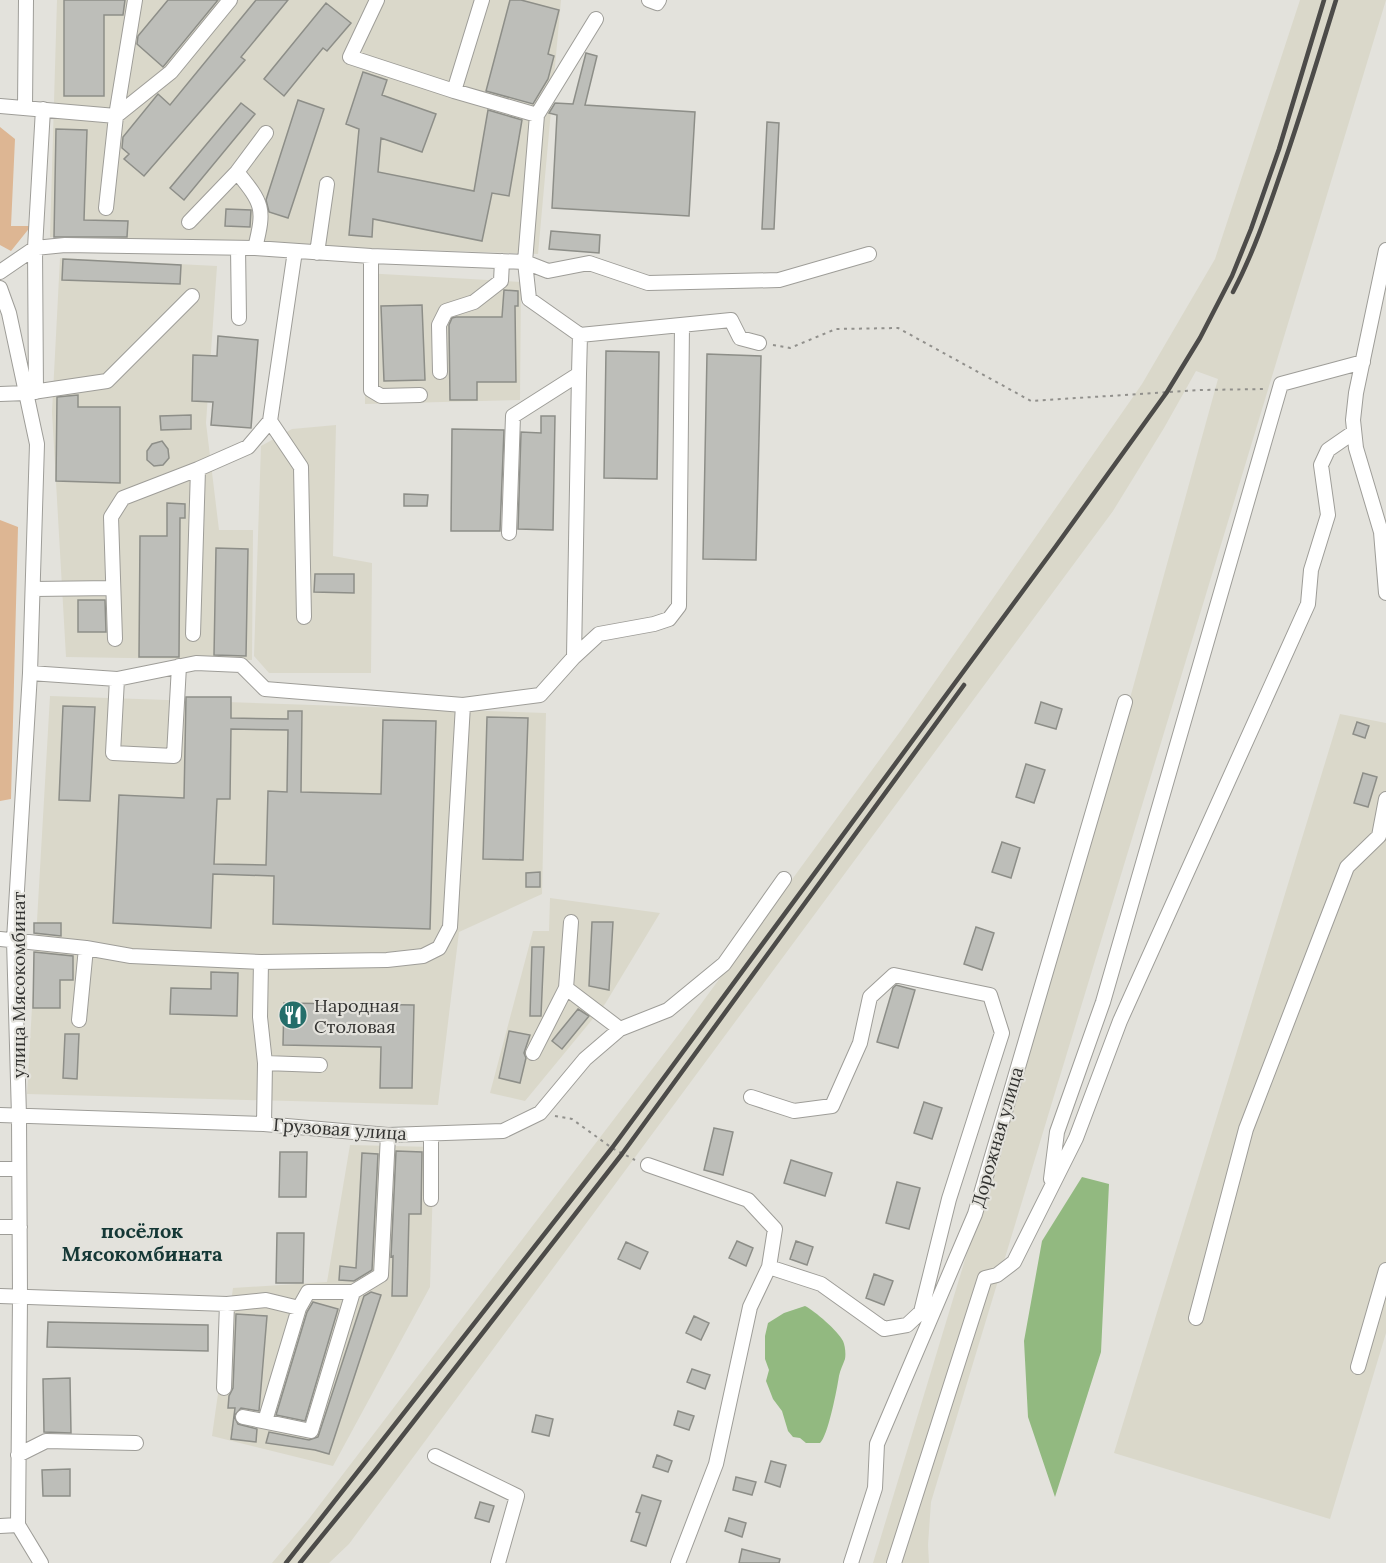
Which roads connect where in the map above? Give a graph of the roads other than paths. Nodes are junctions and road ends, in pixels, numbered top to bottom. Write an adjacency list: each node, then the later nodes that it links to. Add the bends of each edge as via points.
1 (26, 0): 11 (street)
2 (135, 0): 14 (street)
3 (230, 0): 14 (street, via 171,72)
4 (377, 0): 9 (street, via 350,57)
5 (482, 0): 9 (street)
6 (649, 0): 7 (street)
7 (659, 0)
8 (596, 19): 13 (street)
9 (454, 91): 13 (street)
10 (0, 106): 11 (street)
11 (25, 107): 12 (street)
12 (43, 109): 14 (street); 20 (street)
13 (537, 115): 29 (street)
14 (116, 116): 18 (street)
15 (266, 133): 16 (street)
16 (237, 172): 19 (street); 22 (street, via 257,196 262,220)
17 (327, 184): 25 (street)
18 (106, 208)
19 (189, 222)
20 (35, 248): 21 (street, via 65,244); 30 (street); 40 (street)
21 (238, 248): 22 (street); 33 (street)
22 (255, 248): 24 (street)
23 (1386, 250): 37 (street)
24 (295, 251): 25 (street); 43 (street)
25 (317, 253): 27 (street)
26 (869, 254): 29 (street, via 779,280 648,283 589,263 548,271)
27 (371, 256): 28 (street); 42 (street, via 371,390 381,396)
28 (502, 261): 29 (street); 38 (street, via 501,281 474,302 446,311 439,325)
29 (525, 262): 35 (street, via 529,299)
30 (0, 272)
31 (0, 288): 40 (street)
32 (192, 296): 40 (street, via 107,381)
33 (239, 318)
34 (682, 325): 35 (street); 36 (street, via 731,320 740,338); 53 (street, via 679,606 669,620 599,634)
35 (580, 335): 39 (street)
36 (759, 343)
37 (1363, 362): 44 (street); 81 (street, via 1281,384 1103,1002 1057,1132)
38 (440, 372)
39 (579, 374): 46 (street, via 513,416); 53 (street)
40 (31, 393): 41 (street); 48 (street, улица Мясокомбинат, via 37,444)
41 (0, 394)
42 (420, 395)
43 (270, 421): 45 (street, via 248,447); 50 (street, via 301,467)
44 (1354, 432): 49 (street, via 1380,532); 81 (street, via 1328,450 1321,465 1328,515 1311,570 1308,604 1120,1021 1076,1138)
45 (198, 469): 47 (street, via 123,498 111,517); 51 (street)
46 (509, 532)
47 (113, 588): 48 (street); 52 (street)
48 (34, 590): 55 (street, улица Мясокомбинат)
49 (1386, 593)
50 (304, 617)
51 (193, 634)
52 (115, 639)
53 (574, 657): 58 (street, via 540,695)
54 (179, 666): 56 (street); 56 (street, via 174,756 113,753); 58 (street, via 241,665 265,689)
55 (30, 673): 56 (street); 63 (street, улица Мясокомбинат)
56 (117, 679)
57 (1125, 702): 105 (street, Дорожная улица, via 975,1214 877,1444 875,1488)
58 (463, 705): 65 (street, via 450,927 439,948 423,956 387,960)
59 (1386, 799): 60 (street)
60 (1383, 838): 92 (street, via 1347,867 1246,1129)
61 (784, 879): 68 (street, Грузовая улица, via 724,964 668,1010)
62 (571, 922): 66 (street)
63 (7, 940): 64 (street); 74 (street, улица Мясокомбинат)
64 (86, 948): 65 (street, via 131,956); 67 (street)
65 (261, 962): 70 (street, via 260,1017)
66 (567, 988): 68 (street); 69 (street)
67 (79, 1020)
68 (620, 1029): 76 (street, Грузовая улица, via 585,1059 540,1113 503,1131)
69 (533, 1053)
70 (265, 1063): 71 (street); 75 (street)
71 (320, 1065)
72 (751, 1097): 85 (street, via 794,1112 832,1106 860,1043 870,997 894,975 990,995 1002,1033 949,1200 921,1312 907,1325 884,1329 821,1284)
73 (0, 1115): 74 (street, Грузовая улица)
74 (19, 1116): 75 (street, Грузовая улица); 80 (street, улица Мясокомбинат)
75 (264, 1124): 77 (street, Грузовая улица)
76 (431, 1134): 77 (street, Грузовая улица); 82 (street)
77 (388, 1136): 87 (street, via 381,1275)
78 (648, 1165): 85 (street, via 748,1200 775,1229)
79 (0, 1169): 80 (street)
80 (19, 1169): 84 (street, улица Мясокомбинат)
81 (1050, 1190): 106 (street, via 1014,1262 986,1278)
82 (431, 1199)
83 (0, 1227): 84 (street)
84 (20, 1227): 89 (street, улица Мясокомбинат)
85 (769, 1268): 104 (street, via 750,1307 716,1464)
86 (1386, 1270): 93 (street)
87 (353, 1292): 91 (street, via 308,1292); 96 (street, via 311,1431)
88 (0, 1296): 89 (street)
89 (20, 1297): 90 (street); 98 (street, улица Мясокомбинат)
90 (227, 1304): 91 (street, via 266,1300); 94 (street)
91 (299, 1308): 96 (street)
92 (1196, 1318)
93 (1358, 1366)
94 (224, 1388)
95 (243, 1417): 96 (street)
96 (265, 1421)
97 (136, 1443): 98 (street, via 46,1440)
98 (18, 1455): 100 (street, улица Мясокомбинат)
99 (435, 1456): 103 (street, via 517,1496)
100 (18, 1525): 101 (street); 102 (street)
101 (0, 1526)
102 (41, 1563)
103 (498, 1563)
104 (678, 1563)
105 (851, 1563)
106 (894, 1563)

